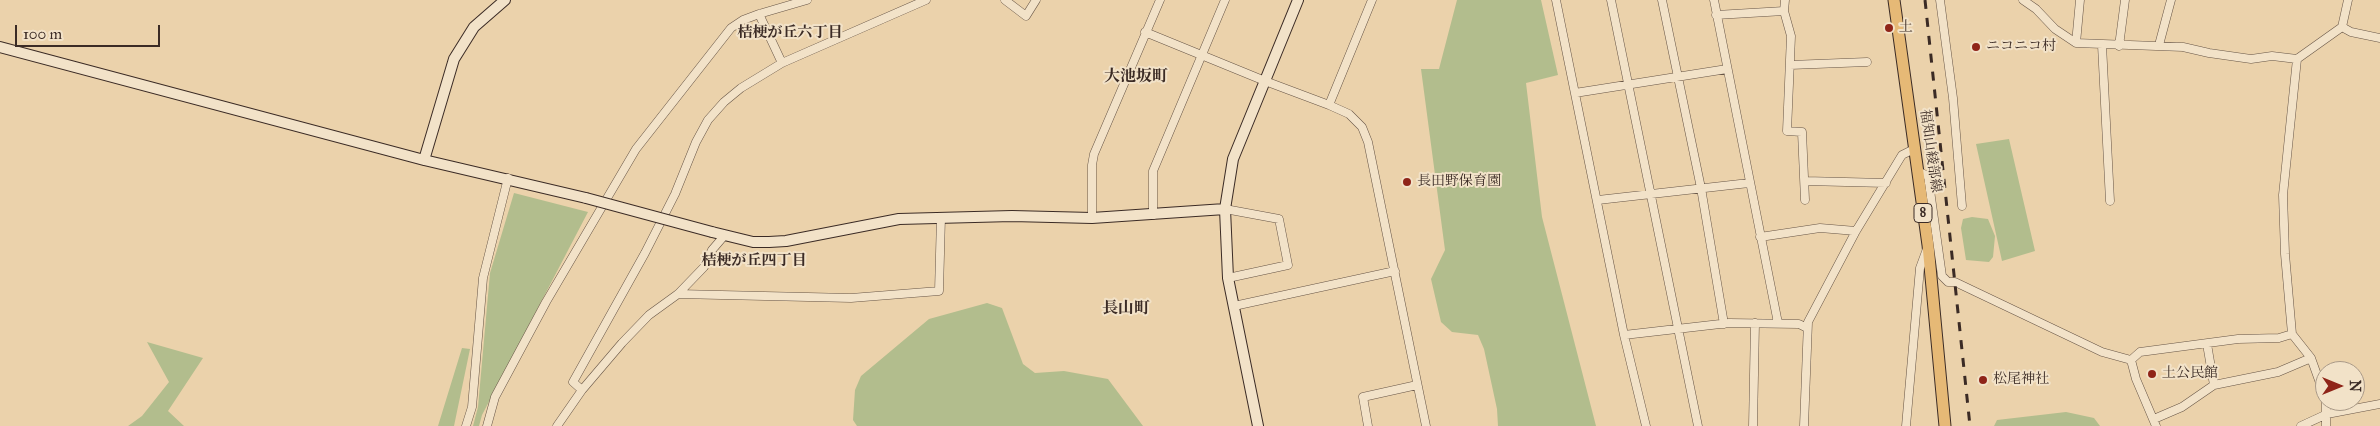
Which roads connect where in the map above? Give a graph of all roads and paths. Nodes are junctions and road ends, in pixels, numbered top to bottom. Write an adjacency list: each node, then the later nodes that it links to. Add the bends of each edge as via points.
1 (505, 0): 45 (street, via 474,27 454,59)
2 (807, 0): 23 (street)
3 (926, 0): 36 (street)
4 (1005, 0): 5 (street, via 1026,16)
5 (1036, 0)
6 (1160, 0): 26 (street)
7 (1225, 0): 33 (street)
8 (1298, 0): 40 (street)
9 (1372, 0): 43 (street)
10 (1556, 0): 42 (street)
11 (1611, 0): 41 (street)
12 (1662, 0): 39 (street)
13 (1714, 0): 24 (street)
14 (1785, 0): 22 (street)
15 (1894, 0): 44 (main road, 福知山綾部線 / 8)
16 (1940, 0): 56 (street, via 1954,98)
17 (2023, 0): 28 (street)
18 (2080, 0): 28 (street)
19 (2125, 0): 31 (street)
20 (2171, 0): 30 (street)
21 (2348, 0): 25 (street)
22 (1784, 11): 24 (street); 37 (street, via 1791,36)
23 (759, 14): 36 (street); 88 (street, via 732,28 636,149 550,294 495,398)
24 (1716, 15): 38 (street)
25 (2342, 27): 27 (street); 34 (street)
26 (1145, 32): 33 (street); 60 (street, via 1094,154)
27 (2380, 38)
28 (2076, 43): 29 (street)
29 (2102, 45): 31 (street); 55 (street)
30 (2159, 45): 31 (street); 34 (street, via 2250,59 2272,56)
31 (2119, 46)
32 (0, 47): 45 (street)
33 (1202, 54): 40 (street); 58 (street, via 1153,171)
34 (2297, 59): 74 (street, via 2284,195)
35 (1866, 62): 37 (street)
36 (782, 63): 82 (street, via 741,88 708,120 645,253 573,382)
37 (1790, 65): 48 (street, via 1787,131 1802,132)
38 (1727, 69): 39 (street); 49 (street)
39 (1679, 78): 41 (street); 51 (street)
40 (1264, 82): 43 (street); 57 (street, via 1233,159)
41 (1629, 85): 42 (street); 52 (street)
42 (1575, 92): 53 (street)
43 (1329, 105): 65 (street, via 1349,114 1362,127)
44 (1914, 149): 46 (main road, 福知山綾部線 / 8); 50 (street, via 1902,155)
45 (424, 160): 47 (street)
46 (1917, 171): 64 (main road, 福知山綾部線 / 8); 78 (street, via 1928,176 1942,276 1948,282 1955,282 2102,352)
47 (508, 178): 62 (street, bridge); 87 (street, via 483,278 472,407)
48 (1804, 181): 50 (street); 54 (street)
49 (1749, 183): 51 (street); 63 (street)
50 (1886, 183): 61 (street)
51 (1701, 188): 52 (street); 70 (street)
52 (1650, 194): 53 (street); 73 (street)
53 (1598, 200): 75 (street)
54 (1805, 200)
55 (2110, 201)
56 (1962, 206)
57 (1225, 209): 58 (street); 66 (street); 66 (street, via 1279,219 1288,265)
58 (1153, 215): 60 (street)
59 (941, 217): 60 (street); 62 (street, via 899,219 786,241 753,242); 67 (street, via 939,291 851,298)
60 (1092, 218)
61 (1856, 231): 63 (street, via 1820,228); 72 (street)
62 (724, 236): 67 (street, via 704,267)
63 (1760, 237): 69 (street)
64 (1928, 245): 97 (street, via 1920,268); 98 (main road, 福知山綾部線 / 8)
65 (1395, 270): 68 (street); 80 (street)
66 (1228, 278): 68 (street)
67 (678, 294): 82 (street, via 649,315)
68 (1234, 306): 90 (street)
69 (1778, 323): 71 (street); 72 (street, via 1799,324)
70 (1724, 324): 71 (street); 73 (street)
71 (1755, 324): 95 (street)
72 (1807, 328): 96 (street)
73 (1678, 329): 75 (street); 94 (street)
74 (2292, 334): 76 (street, via 2280,338); 77 (street)
75 (1624, 335): 93 (street)
76 (2207, 344): 78 (street, via 2140,352); 81 (street)
77 (2311, 358): 79 (street); 81 (street, via 2278,372)
78 (2131, 360): 86 (street)
79 (2315, 369)
80 (1417, 385): 91 (street, via 1363,397); 92 (street)
81 (2214, 385): 86 (street)
82 (582, 390): 89 (street)
83 (2380, 404): 85 (street)
84 (2328, 411): 85 (street)
85 (2328, 414): 99 (street); 100 (street)
86 (2155, 422)
87 (466, 426)
88 (488, 426)
89 (557, 426)
90 (1258, 426)
91 (1368, 426)
92 (1426, 426)
93 (1646, 426)
94 (1698, 426)
95 (1753, 426)
96 (1804, 426)
97 (1906, 426)
98 (1945, 426)
99 (2301, 426)
100 (2326, 426)

